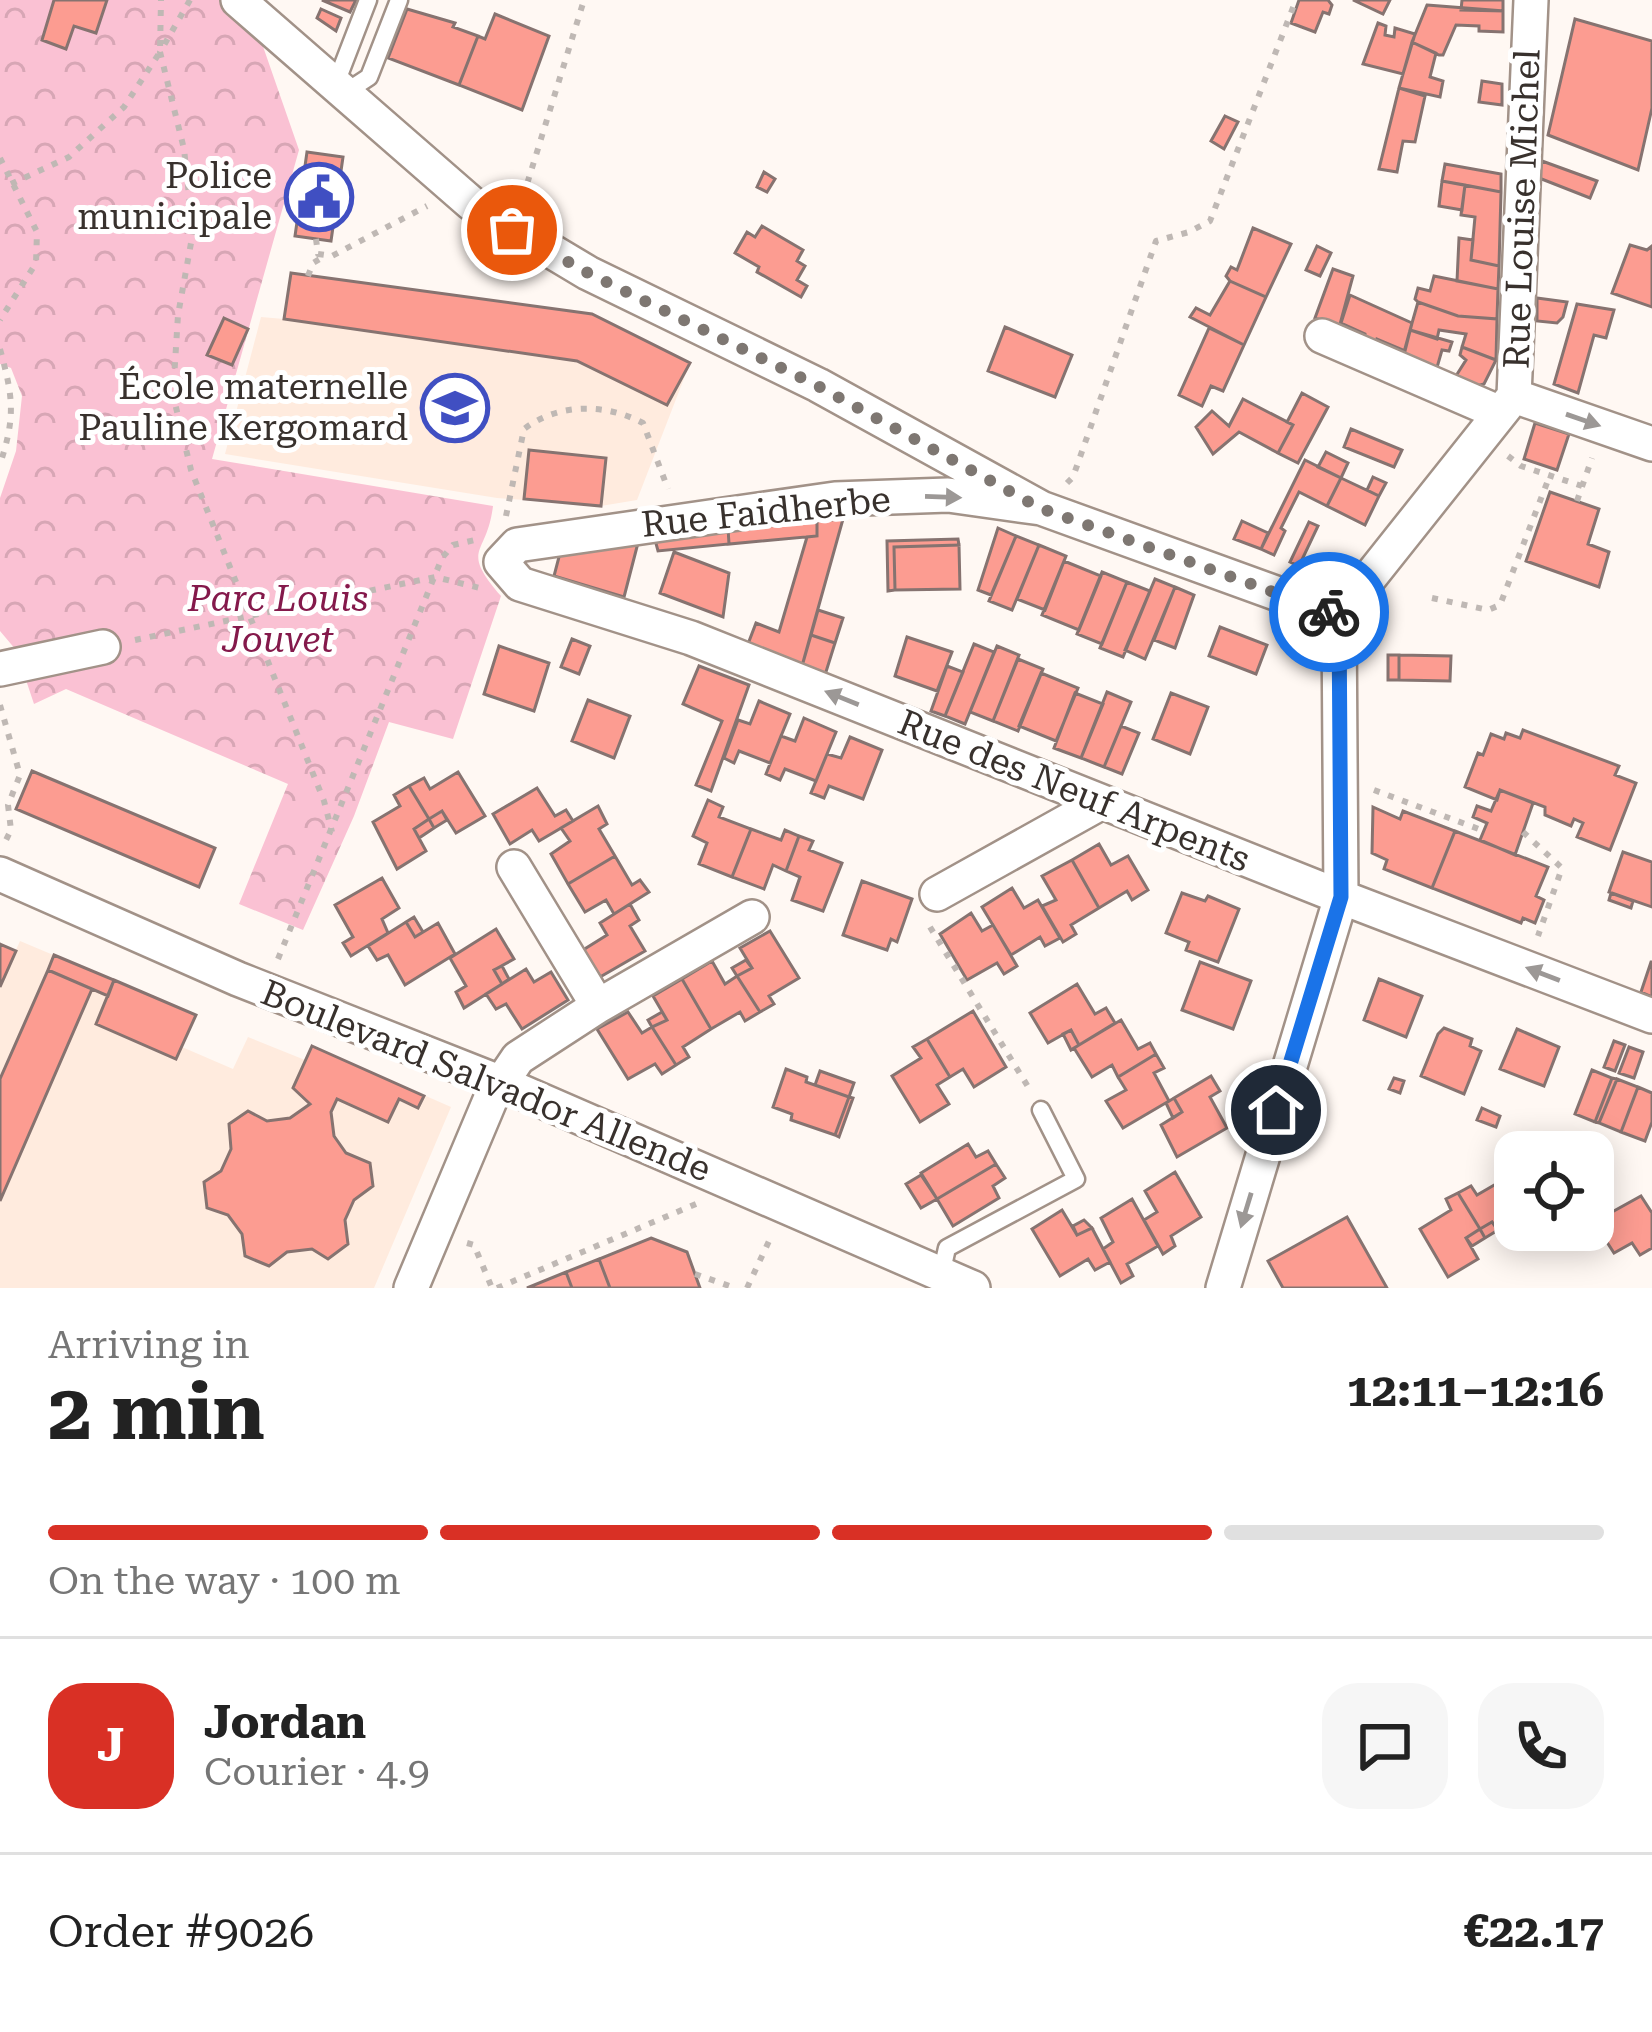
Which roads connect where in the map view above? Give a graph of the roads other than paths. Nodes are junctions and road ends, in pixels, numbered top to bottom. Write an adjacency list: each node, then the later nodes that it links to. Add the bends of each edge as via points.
1 (238, 0): 5 (street)
2 (368, 0): 5 (lane)
3 (399, 0): 5 (lane, via 369,77)
4 (1532, 0): 7 (street, Rue Louise Michel)
5 (341, 87): 9 (street, via 512,230)
6 (1322, 337): 7 (street, Rue Louise Michel)
7 (1498, 415): 8 (street, one-way to 8, via 1604,427); 11 (street)
8 (1652, 444)
9 (1040, 508): 10 (street, Rue Faidherbe, one-way to 9, via 517,545 835,499 948,495); 11 (street)
10 (508, 561): 14 (street, Rue des Neuf Arpents, one-way to 10)
11 (1339, 616): 18 (street)
12 (103, 647): 13 (street)
13 (0, 669)
14 (1102, 802): 17 (street); 18 (street, Rue des Neuf Arpents)
15 (514, 866): 20 (street)
16 (0, 874): 22 (street, Boulevard Salvador Allende)
17 (937, 894)
18 (1341, 897): 21 (street, Rue des Neuf Arpents, one-way to 18); 26 (street, one-way to 26)
19 (752, 917): 20 (street)
20 (598, 1006): 22 (street, via 518,1058)
21 (1652, 1016)
22 (499, 1082): 24 (street, Boulevard Salvador Allende); 25 (street)
23 (1041, 1110): 24 (lane, via 1076,1178 947,1248)
24 (957, 1282)
25 (411, 1288)
26 (1223, 1288)

